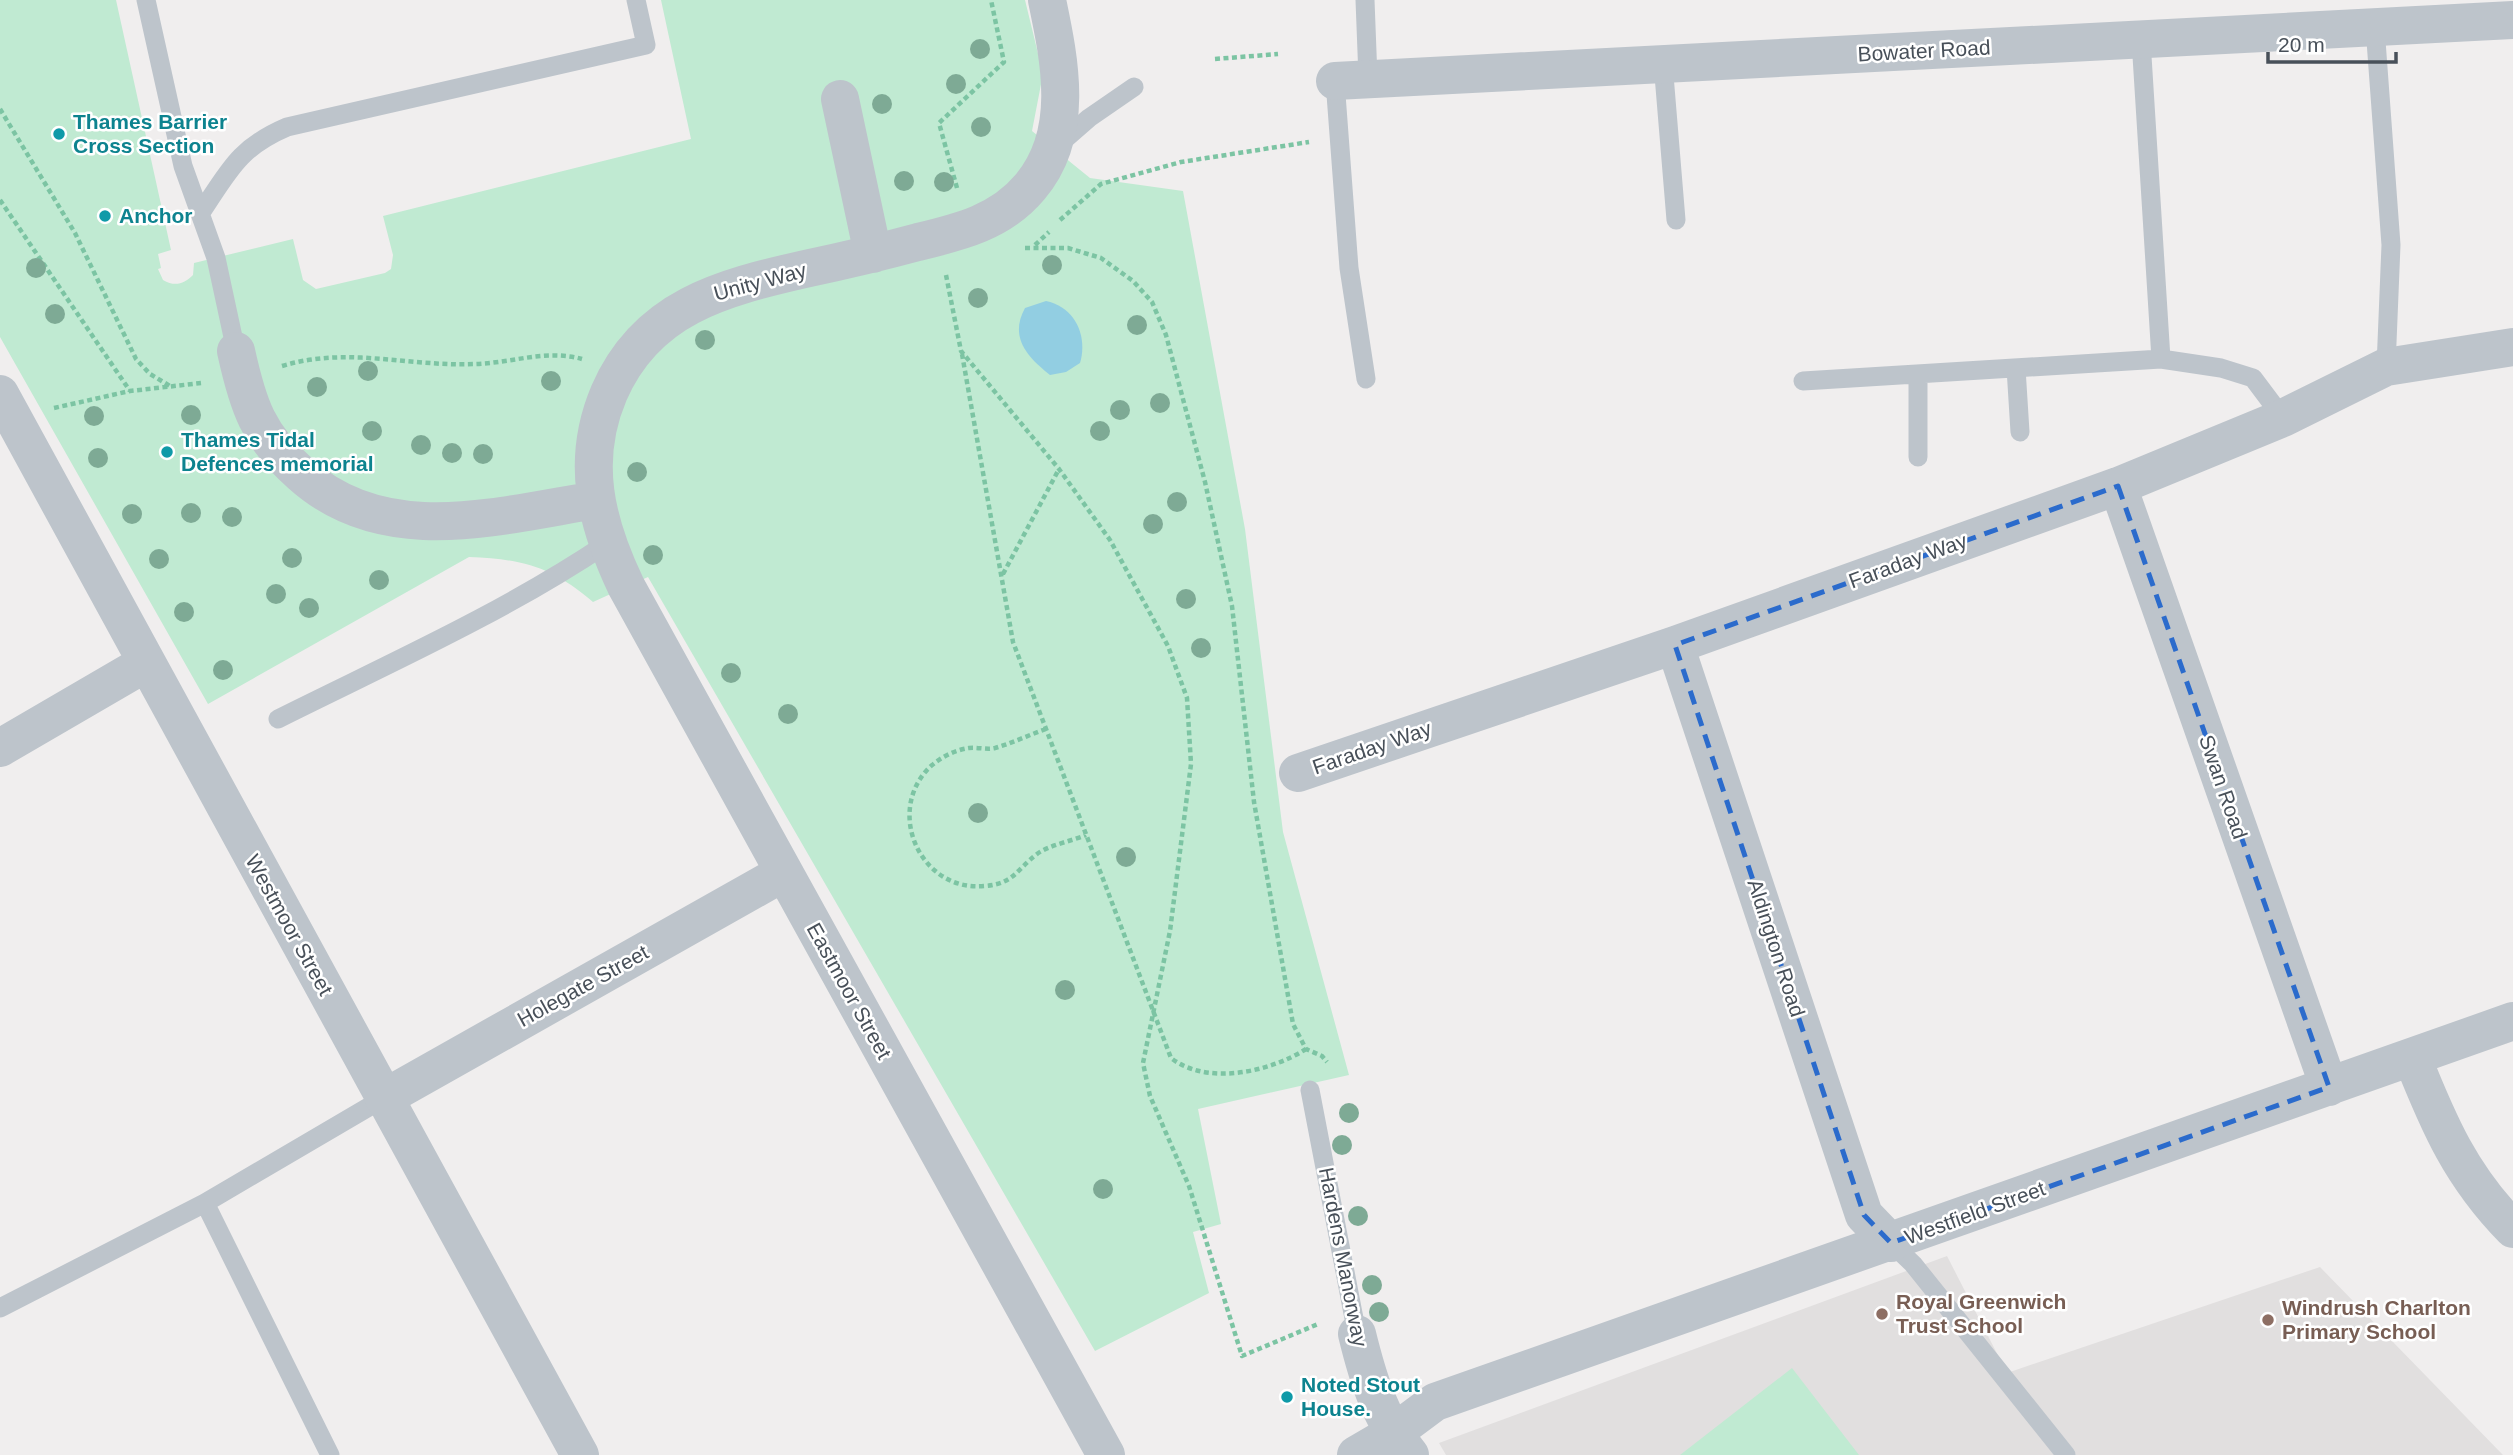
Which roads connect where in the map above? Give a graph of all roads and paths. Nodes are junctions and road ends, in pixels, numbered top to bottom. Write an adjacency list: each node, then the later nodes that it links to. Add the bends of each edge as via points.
1 (146, 0): 20 (lane, via 183,166)
2 (636, 0): 20 (lane, via 646,46 288,127 259,139 238,159)
3 (991, 0): 18 (path, via 1004,62 939,123)
4 (1048, 0): 17 (street, Unity Way, via 1060,63 1061,109)
5 (1364, 0): 12 (lane)
6 (2513, 20): 7 (street, Bowater Road)
7 (2375, 27): 8 (street, Bowater Road); 30 (lane, via 2391,245)
8 (2141, 40): 11 (street, Bowater Road); 29 (lane)
9 (1278, 54): 10 (path)
10 (1215, 59)
11 (1663, 63): 12 (street, Bowater Road); 21 (lane)
12 (1352, 80): 34 (lane, via 1349,268)
13 (1133, 87): 17 (lane)
14 (840, 99): 23 (street)
15 (0, 109): 37 (path, via 75,233 136,359)
16 (1293, 144): 22 (path, via 1181,162 1101,184)
17 (1052, 151): 23 (street, Unity Way, via 1031,187 1005,210 971,229)
18 (960, 195)
19 (0, 200): 38 (path)
20 (200, 214): 26 (lane, via 216,258)
21 (1675, 220)
22 (1035, 246)
23 (873, 254): 45 (street, Unity Way, via 712,293 650,334 617,376 602,410 594,455)
24 (945, 270): 27 (path)
25 (2513, 347): 30 (street, Faraday Way)
26 (236, 351): 45 (street, via 249,407 265,437 326,495 368,513 400,520)
27 (961, 351): 43 (path); 46 (path)
28 (580, 359): 32 (path, via 554,353 447,364 335,355)
29 (2161, 359): 31 (lane); 40 (lane, via 2253,378)
30 (2386, 367): 40 (street, Faraday Way)
31 (2016, 368): 33 (lane); 41 (lane)
32 (272, 370)
33 (1918, 374): 35 (lane); 42 (lane)
34 (1366, 379)
35 (1803, 381)
36 (207, 383): 37 (path)
37 (170, 386): 38 (path)
38 (130, 391): 39 (path)
39 (6, 406): 48 (street, Westmoor Street)
40 (2283, 418): 44 (street, Faraday Way)
41 (2020, 432)
42 (1918, 457)
43 (1059, 469): 46 (path); 55 (path, via 1110,540 1168,646 1187,698 1191,764 1170,930)
44 (2118, 486): 47 (street, Faraday Way); 59 (street, Swan Road)
45 (601, 522): 49 (lane, via 558,576); 54 (street, Eastmoor Street)
46 (1003, 575): 50 (path, via 1013,642)
47 (1675, 645): 52 (street, Faraday Way); 64 (street, Aldington Road, via 1864,1215)
48 (146, 663): 51 (street); 61 (street, Westmoor Street)
49 (278, 719)
50 (1046, 729): 53 (path); 53 (path, via 993,749 969,748 946,755 927,770 914,790 908,813 911,836 922,858 939,874 982,887 1004,882 1037,854)
51 (0, 748)
52 (1298, 773)
53 (1086, 835): 55 (path)
54 (783, 873): 61 (street, Holegate Street); 69 (street, Eastmoor Street)
55 (1153, 1009): 57 (path, via 1171,1058 1183,1067 1225,1075 1287,1061); 66 (path, via 1143,1063 1150,1096 1189,1186 1242,1356)
56 (2513, 1021): 58 (street, Westfield Street)
57 (1306, 1049)
58 (2412, 1057): 59 (street, Westfield Street); 63 (street, via 2452,1152 2491,1207)
59 (2329, 1087): 64 (street, Westfield Street)
60 (1310, 1090): 67 (lane, Hardens Manorway)
61 (384, 1098): 62 (lane); 71 (street, Westmoor Street)
62 (205, 1203): 65 (lane); 70 (lane)
63 (2513, 1229)
64 (1891, 1243): 68 (street, Westfield Street, via 1435,1402); 73 (lane, via 1913,1264)
65 (0, 1308)
66 (1319, 1323)
67 (1357, 1334): 68 (street, Hardens Manorway, via 1370,1388)
68 (1401, 1444): 72 (street, Westfield Street)
69 (1098, 1452)
70 (330, 1455)
71 (580, 1455)
72 (1356, 1455)
73 (2066, 1455)

